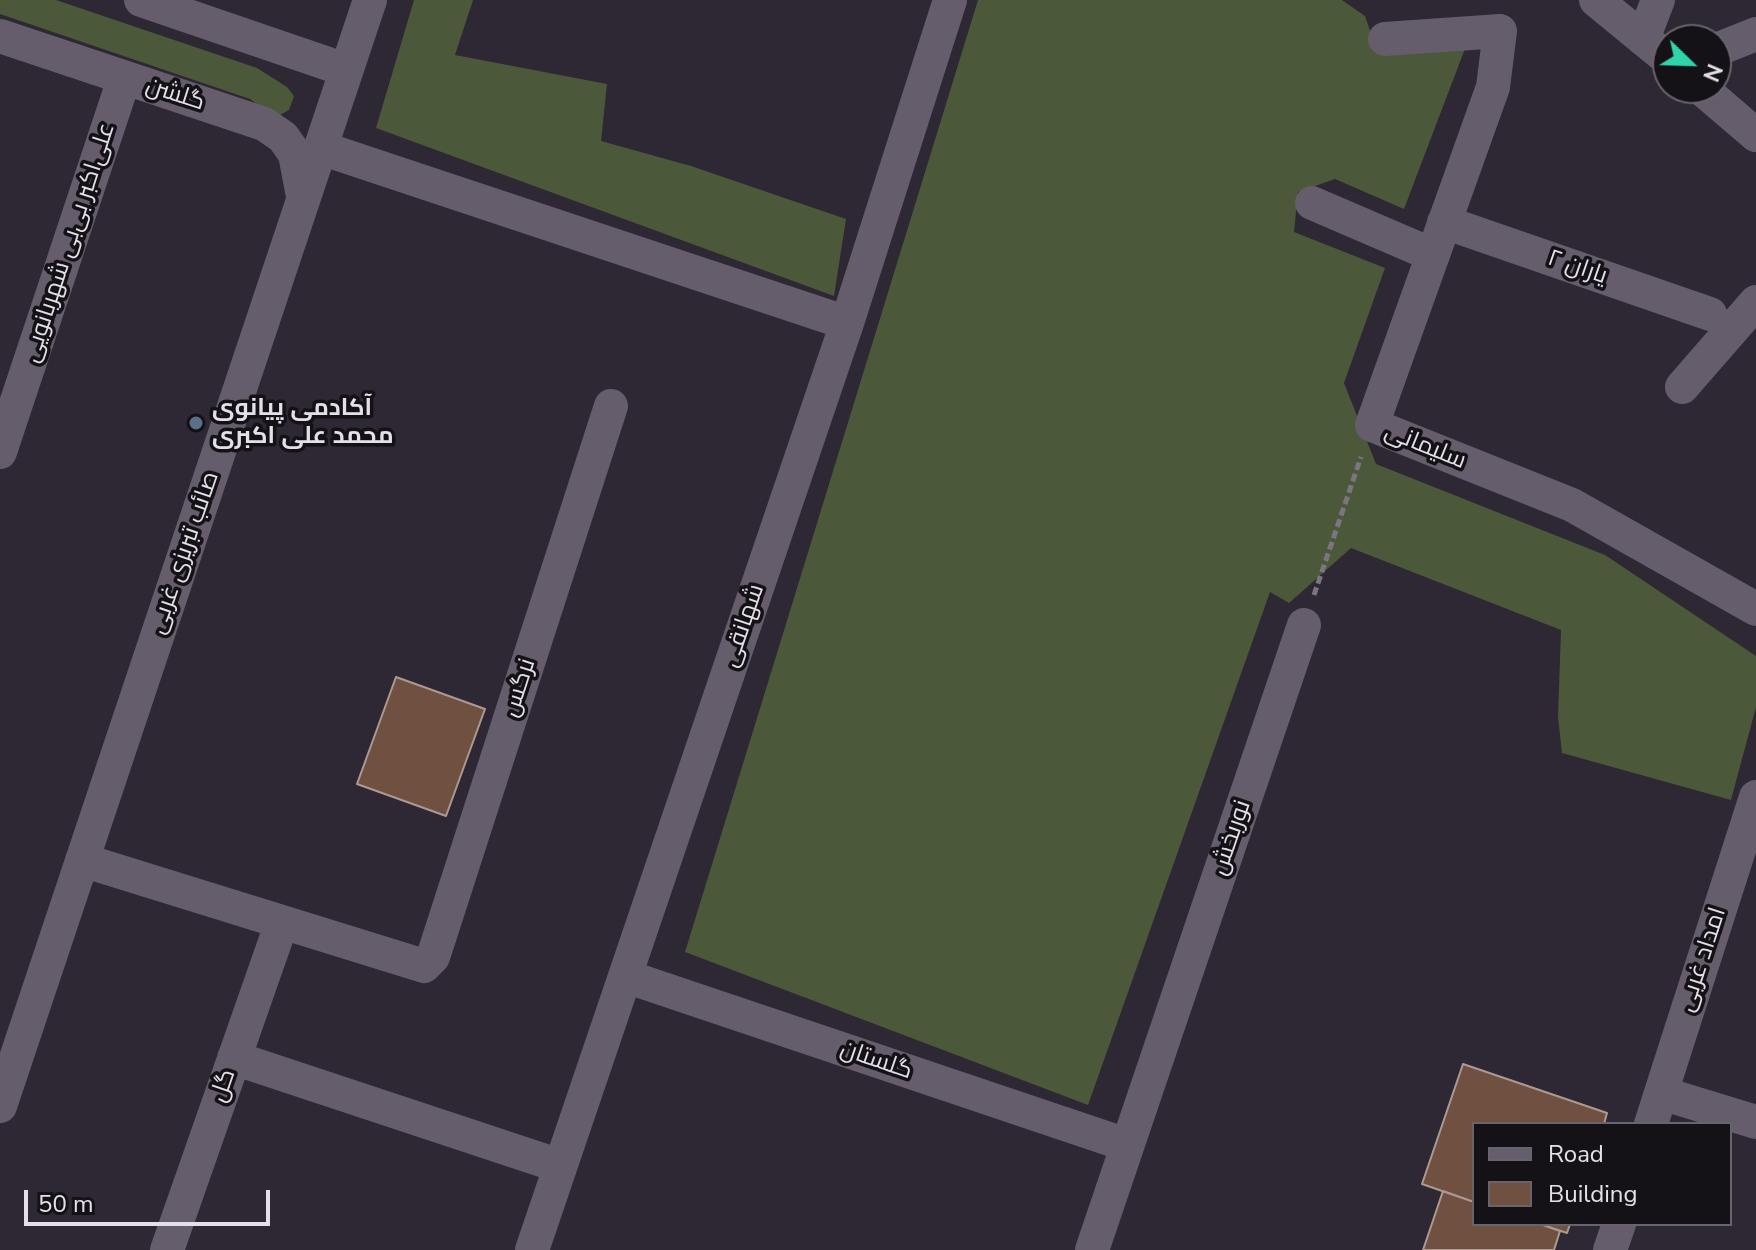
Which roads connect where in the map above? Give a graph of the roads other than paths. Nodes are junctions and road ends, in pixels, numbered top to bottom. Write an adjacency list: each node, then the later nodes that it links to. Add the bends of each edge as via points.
1 (141, 0): 12 (street)
2 (370, 0): 12 (street, صائب تبریزی غربی)
3 (950, 0): 23 (street, شهانقی)
4 (1596, 0): 11 (street)
5 (1658, 0): 6 (street)
6 (1657, 24)
7 (1756, 34): 10 (street)
8 (0, 36): 13 (street, گلشن)
9 (1385, 39): 19 (street, سلیمانی, via 1500,31 1493,87)
10 (1732, 44)
11 (1652, 47)
12 (346, 70): 16 (street, صائب تبریزی غربی)
13 (124, 79): 17 (street, گلشن, via 264,124 295,154); 26 (street, علی‌اکبر بی‌بی شهربانویی)
14 (1720, 104): 15 (street)
15 (1756, 135)
16 (321, 148): 17 (street, صائب تبریزی غربی); 23 (street)
17 (303, 200): 30 (street, صائب تبریزی غربی)
18 (1312, 203): 20 (street)
19 (1444, 222): 20 (street, سلیمانی); 22 (street, یاران ٢)
20 (1433, 255): 27 (street, سلیمانی, via 1372,425 1572,505)
21 (1756, 302): 24 (street)
22 (1710, 314)
23 (847, 323): 32 (street, شهانقی)
24 (1682, 387)
25 (611, 406): 31 (street, نرگس, via 433,957 424,966)
26 (0, 452)
27 (1756, 609)
28 (1304, 625): 37 (street, نوربخش)
29 (1756, 797): 35 (street, امداد غربی)
30 (82, 860): 31 (street); 34 (street, صائب تبریزی غربی)
31 (282, 922): 33 (street, گل)
32 (625, 976): 37 (street, گلستان); 38 (street, شهانقی)
33 (234, 1058): 38 (street); 40 (street, گل)
34 (0, 1106)
35 (1656, 1108): 36 (street)
36 (1756, 1122)
37 (1127, 1145): 42 (street, نوربخش)
38 (560, 1166): 41 (street, شهانقی)
39 (1618, 1226): 43 (street)
40 (167, 1250)
41 (532, 1250)
42 (1092, 1250)
43 (1610, 1250)

